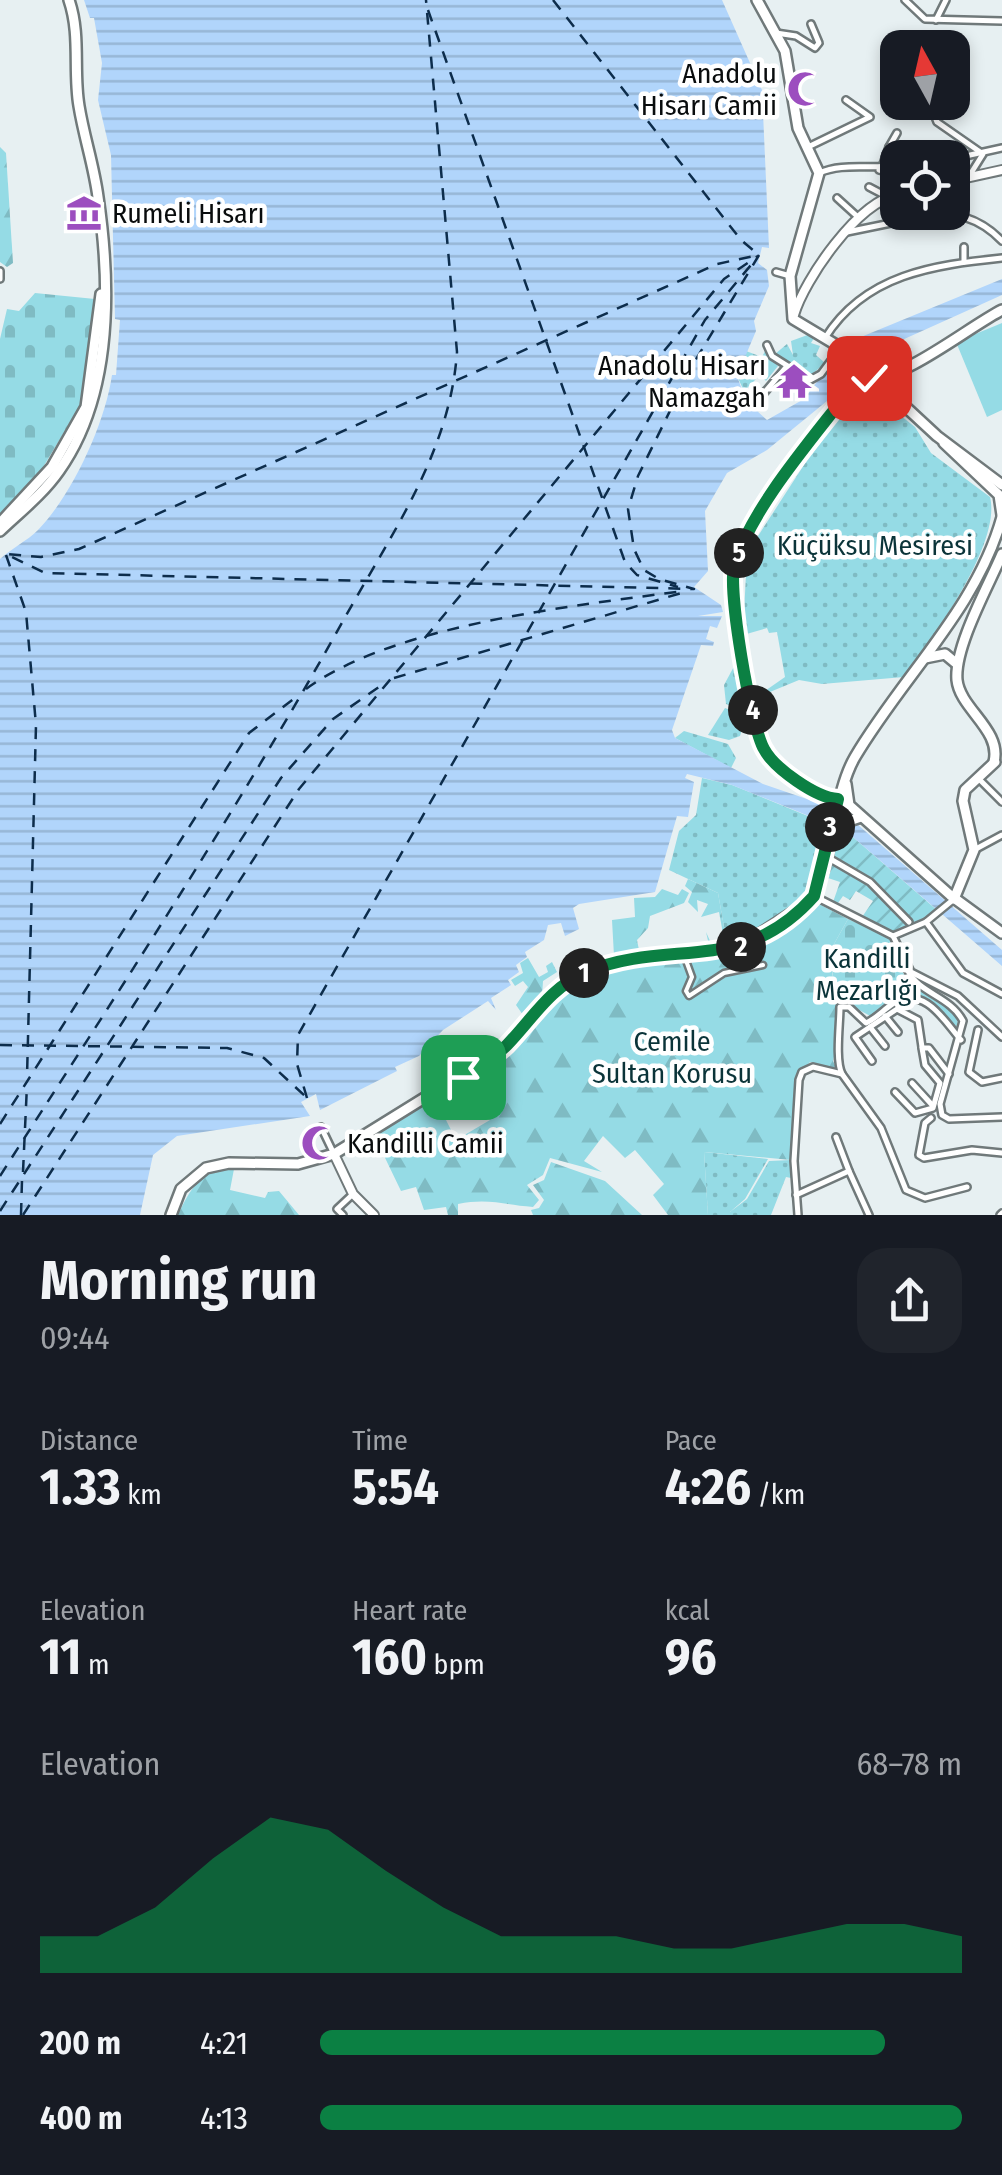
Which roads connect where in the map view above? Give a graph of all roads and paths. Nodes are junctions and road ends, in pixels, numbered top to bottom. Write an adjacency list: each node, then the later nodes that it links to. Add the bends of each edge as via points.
1 (68, 0): 38 (main road, via 79,107 99,200)
2 (757, 0): 8 (main road)
3 (905, 0): 5 (street, via 916,15)
4 (946, 0): 5 (street)
5 (936, 20): 6 (street)
6 (1002, 21)
7 (811, 24): 8 (street, via 816,48)
8 (776, 33): 14 (main road)
9 (846, 100): 14 (street, via 870,117)
10 (936, 120): 15 (street)
11 (897, 133): 12 (street)
12 (893, 140)
13 (1002, 148): 15 (street)
14 (806, 149): 19 (main road)
15 (983, 154): 16 (street); 20 (street)
16 (970, 156)
17 (879, 169): 19 (street, via 836,165)
18 (1002, 170): 21 (street)
19 (819, 173): 36 (main road)
20 (970, 174)
21 (970, 179)
22 (869, 188): 23 (street)
23 (880, 192)
24 (837, 198): 26 (street)
25 (880, 204): 26 (street)
26 (859, 218): 29 (street)
27 (970, 218): 30 (street)
28 (880, 225): 29 (street)
29 (847, 232): 40 (street, via 807,281)
30 (1002, 241)
31 (964, 247): 33 (street)
32 (1002, 258): 33 (street)
33 (964, 262): 41 (street, via 880,284 856,302)
34 (0, 271): 37 (street)
35 (776, 272): 36 (street)
36 (790, 276): 40 (main road)
37 (0, 279)
38 (103, 281): 51 (main road, via 86,407 52,467); 52 (main road, via 90,417 53,480)
39 (1002, 310): 44 (main road)
40 (793, 319): 41 (main road)
41 (829, 340): 43 (street, via 838,352 821,374 810,380); 45 (main road)
42 (767, 345): 43 (street)
43 (787, 366): 48 (street)
44 (902, 372): 45 (main road); 47 (main road, via 895,380)
45 (869, 378): 46 (main road)
46 (886, 392): 47 (main road); 61 (street, via 858,379 786,477 732,567 759,738 771,760)
47 (896, 400): 49 (main road)
48 (753, 406)
49 (1001, 490): 50 (main road)
50 (1002, 516): 54 (main road)
51 (0, 523)
52 (0, 531)
53 (1002, 554): 55 (main road)
54 (969, 594): 55 (main road); 57 (main road)
55 (981, 601): 56 (main road)
56 (957, 664): 57 (main road, via 935,653); 58 (main road, via 960,690)
57 (914, 668): 61 (main road, via 850,767)
58 (998, 741): 59 (main road)
59 (998, 760): 60 (main road)
60 (977, 777): 62 (street); 66 (main road, via 963,801)
61 (838, 801): 63 (main road); 64 (main road)
62 (1002, 802)
63 (856, 818): 64 (main road); 69 (main road)
64 (834, 830): 67 (main road)
65 (1002, 835): 66 (street)
66 (974, 850): 68 (main road)
67 (825, 853): 70 (main road); 72 (street, via 870,882)
68 (965, 872): 69 (main road, via 951,881); 71 (main road)
69 (928, 876): 71 (main road)
70 (814, 896): 75 (street); 76 (main road, via 742,947)
71 (956, 900): 73 (street); 74 (main road)
72 (908, 922)
73 (926, 922): 75 (street); 79 (street, via 962,973)
74 (1002, 933)
75 (893, 936): 78 (street)
76 (684, 954): 77 (street, via 692,977 688,996 724,973); 100 (main road, via 640,956 573,979 497,1053)
77 (763, 965)
78 (907, 966): 84 (street, via 958,996); 85 (street, via 916,983 958,1012 964,1024)
79 (1002, 994)
80 (885, 1016): 81 (street); 83 (street); 87 (street, via 897,1009 918,1020)
81 (870, 1027): 86 (street); 88 (street, via 855,1040)
82 (978, 1030): 91 (street, via 969,1072 982,1082)
83 (898, 1032)
84 (1002, 1037)
85 (960, 1040): 89 (street, via 944,1013 921,1002 898,1000 866,1022 843,1006 837,1057); 90 (street)
86 (885, 1046)
87 (922, 1048): 90 (street); 94 (street, via 925,1065 940,1083)
88 (872, 1061)
89 (842, 1074): 102 (street, via 881,1128 906,1190 924,1198); 104 (street, via 812,1066 800,1076)
90 (949, 1074): 95 (street, via 939,1108 943,1117)
91 (1002, 1078)
92 (912, 1082): 94 (street)
93 (895, 1092): 94 (street, via 916,1113)
94 (934, 1106)
95 (1002, 1117)
96 (931, 1118): 99 (street, via 919,1145 924,1158)
97 (321, 1127): 100 (street)
98 (836, 1137): 101 (street)
99 (1002, 1153)
100 (334, 1154): 103 (street); 105 (main road, via 298,1164 206,1168 181,1189)
101 (849, 1171): 104 (street); 109 (street)
102 (967, 1187)
103 (353, 1194): 106 (street, via 337,1208); 107 (street)
104 (796, 1195): 108 (street)
105 (172, 1215)
106 (343, 1215)
107 (374, 1215)
108 (798, 1215)
109 (870, 1215)

